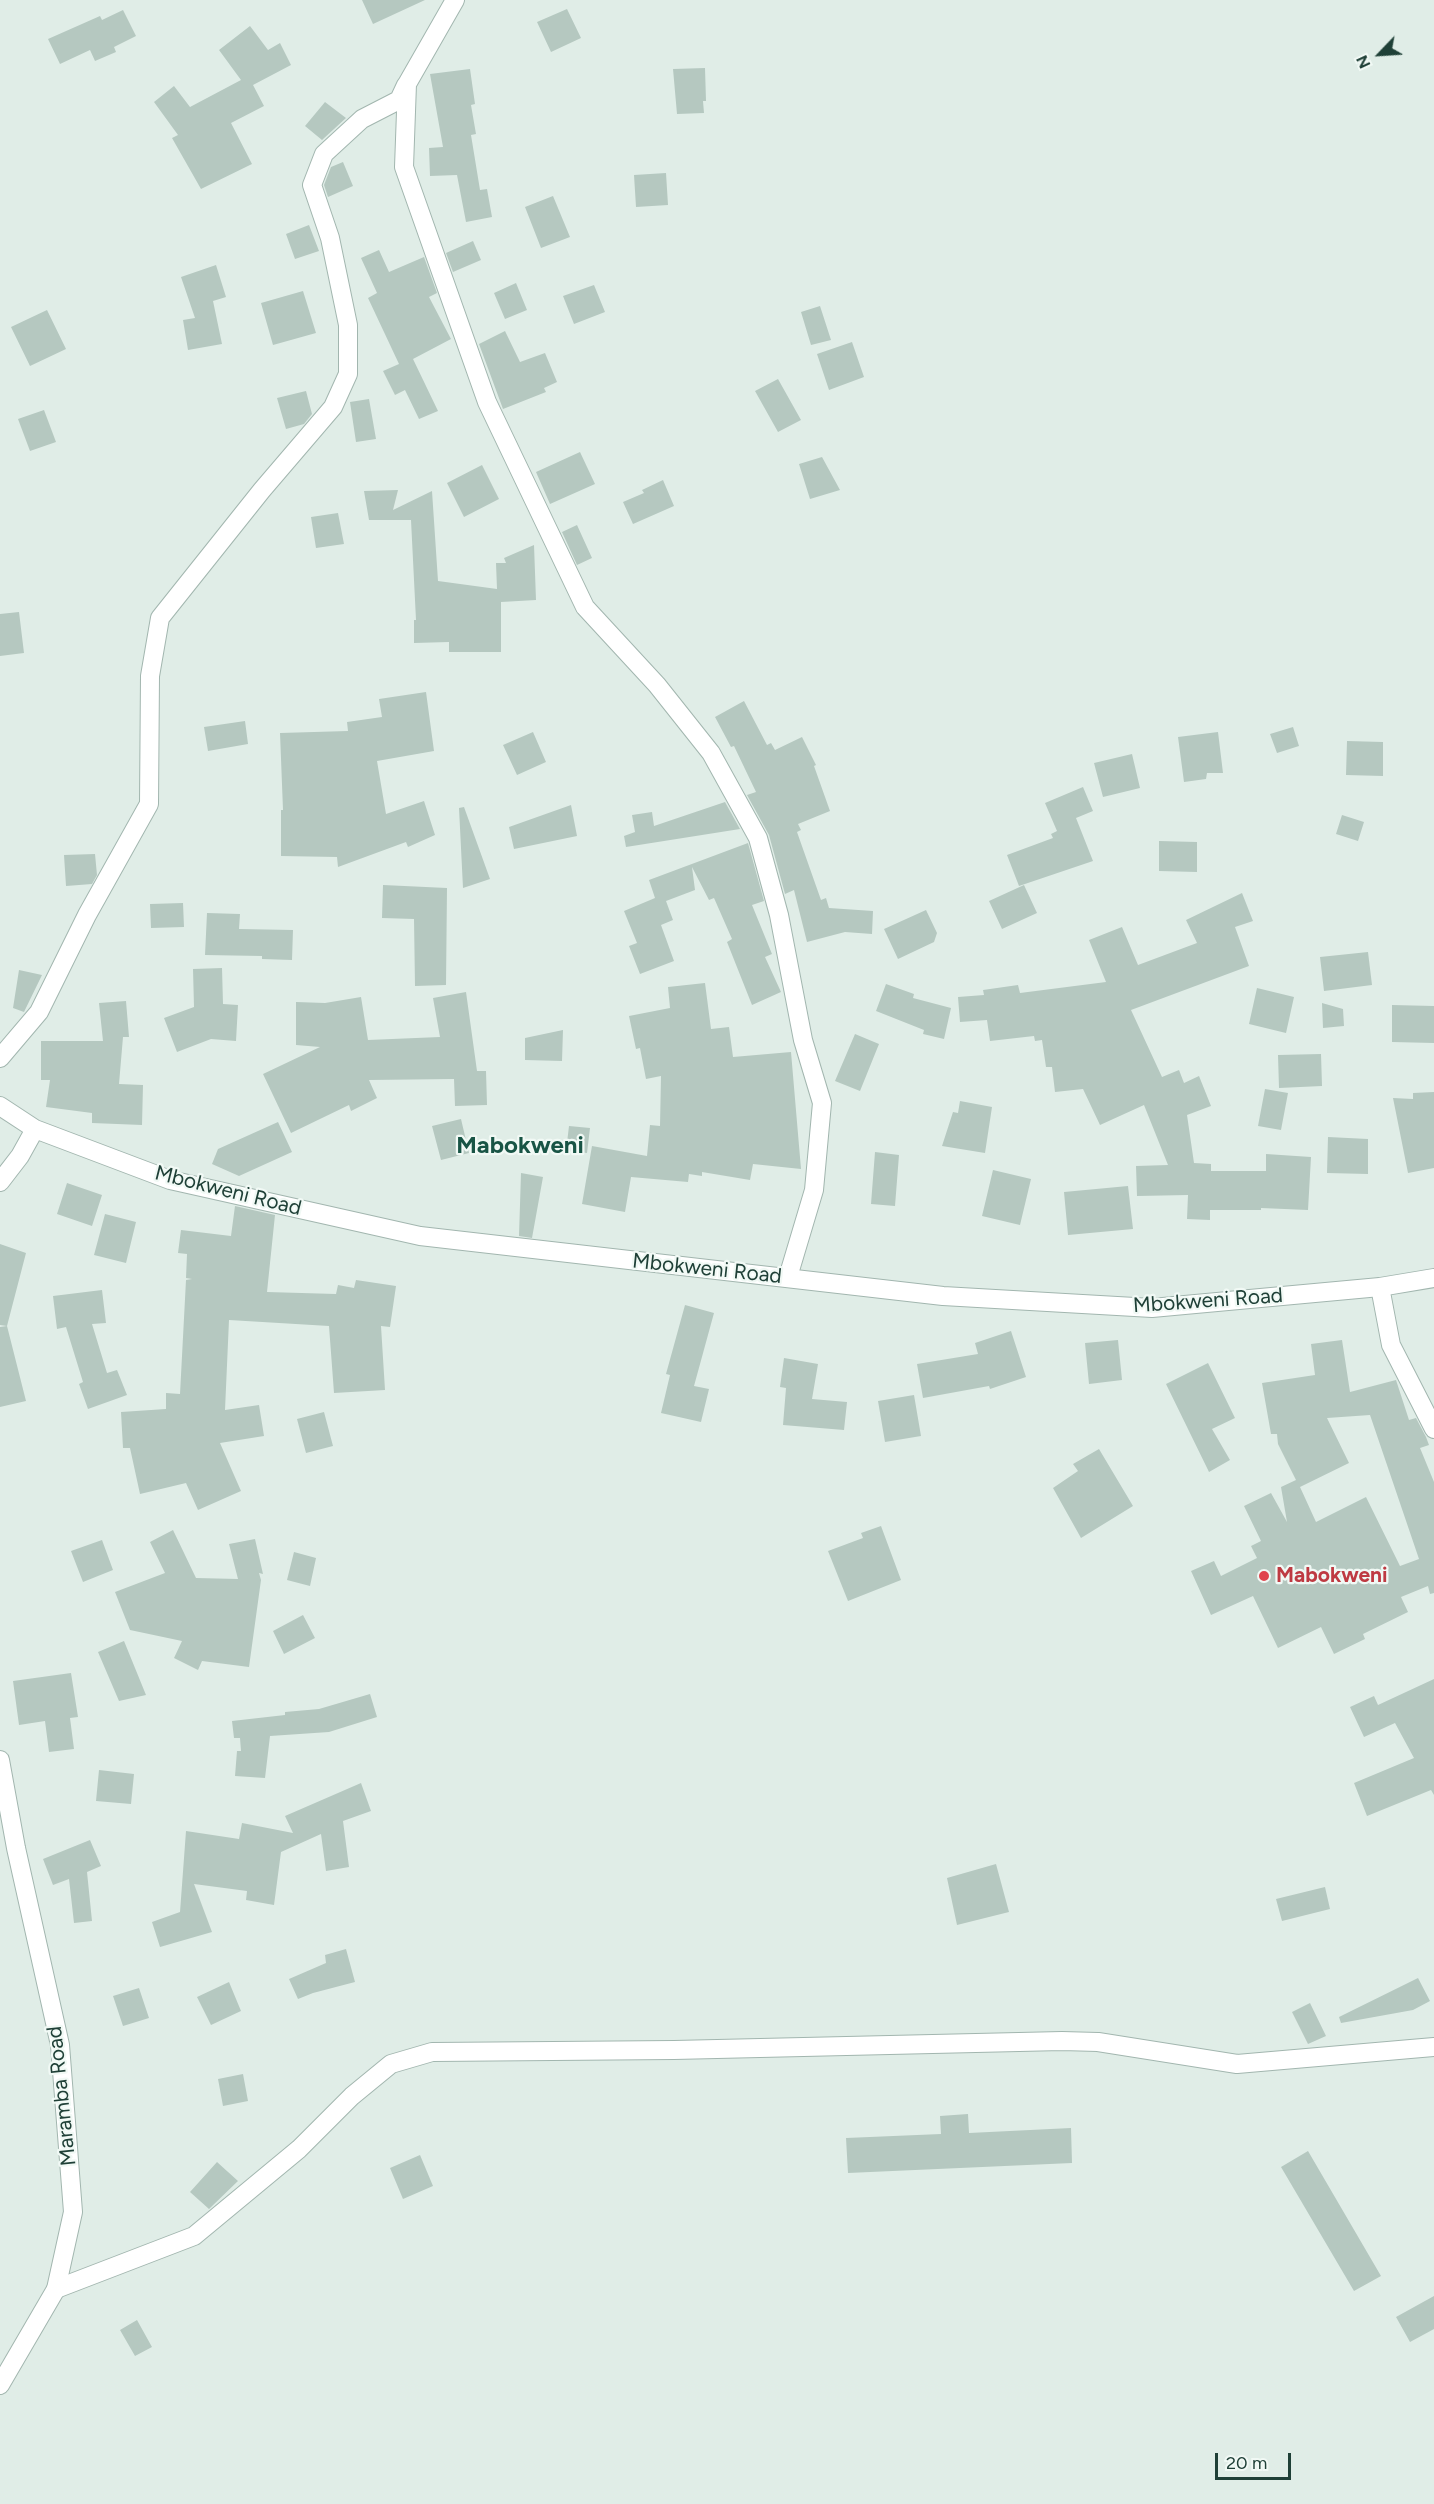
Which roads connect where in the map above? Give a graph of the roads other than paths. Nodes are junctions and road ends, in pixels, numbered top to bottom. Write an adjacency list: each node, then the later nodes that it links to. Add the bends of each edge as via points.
1 (455, 0): 2 (street)
2 (407, 84): 3 (street, via 399,100 362,119 324,154 312,185 330,238 348,326 348,374 333,407 160,618 150,676 149,804 39,1012); 7 (street, via 404,167 492,412 585,608 657,684 711,753 758,838 779,915 803,1040 822,1103 813,1190)
3 (0, 1058)
4 (0, 1106): 5 (street, Mbokweni Road)
5 (35, 1129): 6 (street); 7 (street, Mbokweni Road, via 170,1180 420,1236)
6 (0, 1182)
7 (788, 1277): 9 (street, Mbokweni Road, via 943,1296 1152,1308)
8 (1434, 1278): 9 (street, Mbokweni Road)
9 (1380, 1287): 10 (street, via 1391,1345)
10 (1434, 1429)
11 (0, 1760): 13 (street, Maramba Road, via 60,2045 73,2212)
12 (1434, 2047): 13 (street, via 1237,2064 1098,2042 1062,2041 432,2052 391,2064 299,2149 194,2236)
13 (56, 2289): 14 (street, Maramba Road)
14 (0, 2385)

